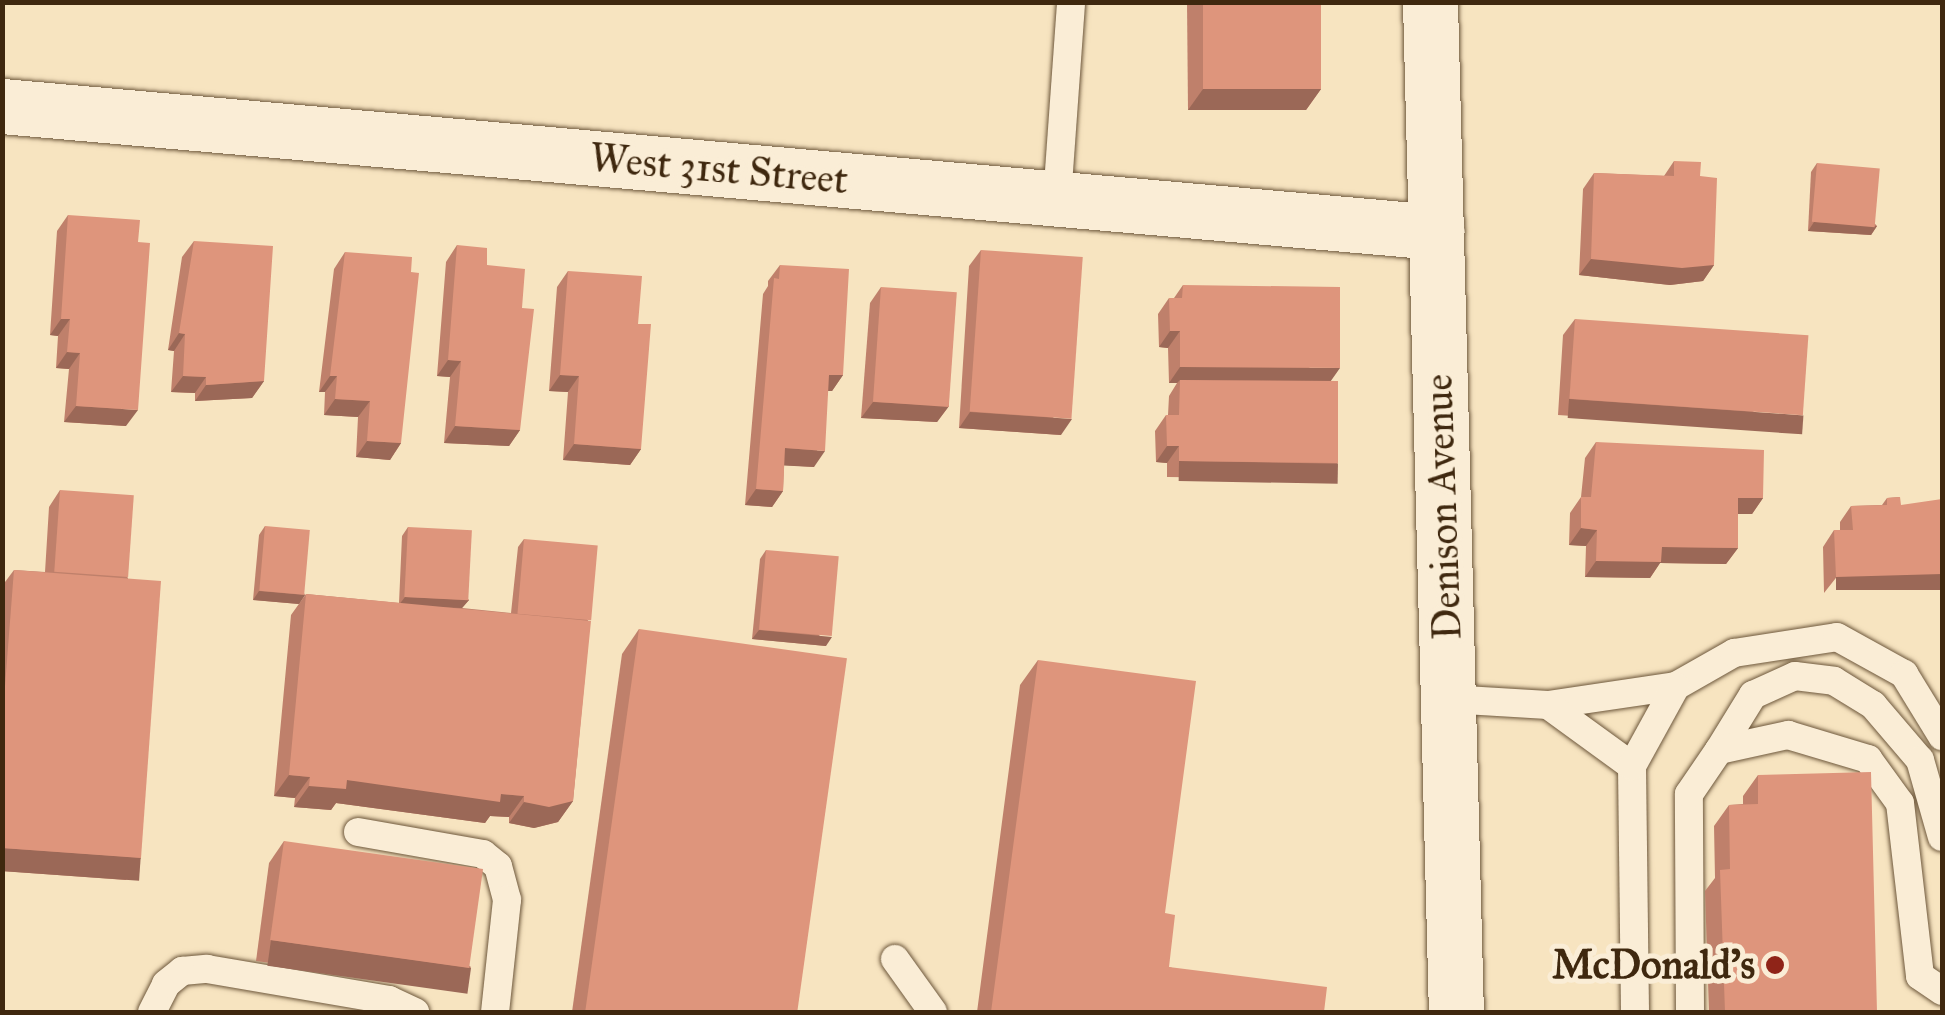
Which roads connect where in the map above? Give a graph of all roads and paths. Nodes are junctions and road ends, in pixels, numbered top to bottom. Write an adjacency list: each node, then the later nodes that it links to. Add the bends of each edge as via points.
1 (1071, 2): 4 (lane)
2 (1430, 2): 5 (street, Denison Avenue)
3 (2, 106): 4 (street, West 31st Street)
4 (1057, 199): 5 (street, West 31st Street)
5 (1436, 232): 7 (street, Denison Avenue)
6 (1676, 686): 8 (lane); 9 (lane, via 1734,654 1836,636 1904,674); 11 (lane)
7 (1448, 699): 8 (lane); 20 (street, Denison Avenue)
8 (1548, 705): 11 (lane)
9 (1942, 736)
10 (1718, 750): 13 (lane, via 1753,694 1795,676 1834,680 1873,705 1920,760); 15 (lane, via 1788,735 1868,760 1900,803 1920,976); 22 (lane, via 1688,794)
11 (1632, 766): 21 (lane)
12 (358, 832): 18 (lane, via 483,854 498,866 507,900)
13 (1942, 837)
14 (895, 958): 19 (lane)
15 (1942, 990)
16 (152, 1012): 17 (lane, via 174,978 207,968 390,1000)
17 (414, 1012)
18 (495, 1012)
19 (933, 1012)
20 (1456, 1012)
21 (1635, 1012)
22 (1690, 1012)

